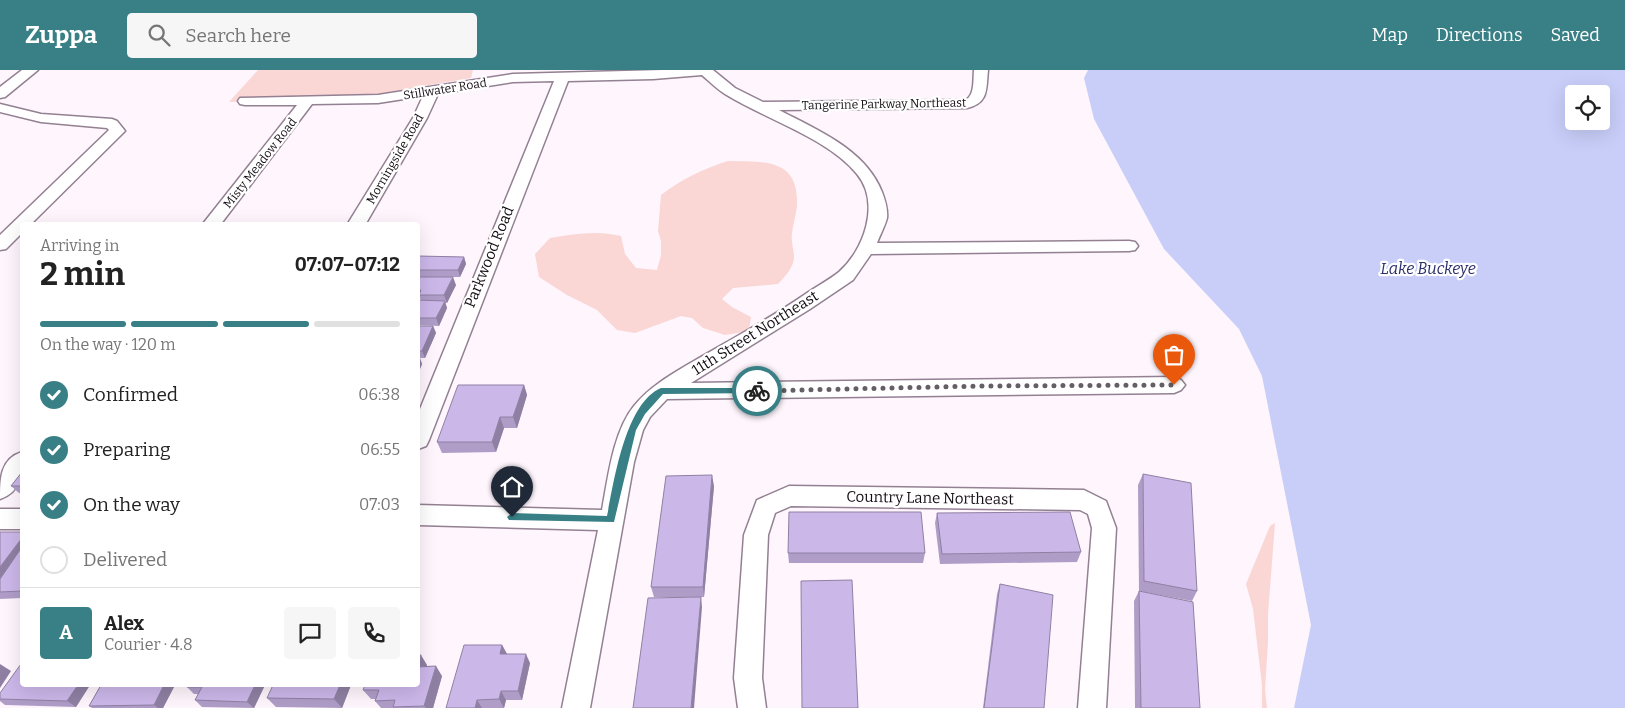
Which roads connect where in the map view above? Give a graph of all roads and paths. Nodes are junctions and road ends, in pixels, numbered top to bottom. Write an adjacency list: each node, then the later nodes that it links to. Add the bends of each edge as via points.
1 (31, 70): 6 (street)
2 (981, 70): 9 (street, Tangerine Parkway Northeast, via 978,97 967,104)
3 (704, 71): 4 (street, Stillwater Road); 9 (street, 11th Street Northeast, via 730,91)
4 (563, 76): 5 (street, Stillwater Road, via 513,78); 20 (street, Parkwood Road)
5 (432, 92): 7 (street, Stillwater Road, via 378,99); 13 (street, Morningside Road)
6 (0, 94)
7 (308, 100): 8 (street, Stillwater Road); 12 (street, Misty Meadow Road)
8 (245, 101)
9 (760, 106): 17 (street, 11th Street Northeast, via 836,148 863,171 878,204 878,218)
10 (0, 108): 11 (street, via 41,118 112,124 118,131)
11 (24, 222)
12 (213, 222)
13 (358, 222)
14 (20, 226): 15 (street)
15 (0, 245)
16 (1129, 246): 17 (street)
17 (866, 249): 19 (street, 11th Street Northeast, via 846,276)
18 (1174, 385): 19 (street)
19 (661, 391): 26 (street, 11th Street Northeast, via 641,412 632,430)
20 (420, 435)
21 (20, 464): 22 (street)
22 (0, 490)
23 (420, 515): 26 (street)
24 (0, 519): 25 (street)
25 (20, 519)
26 (611, 520): 27 (street, 11th Street Northeast)
27 (576, 708)
28 (752, 708): 29 (street, Country Lane Northeast, via 748,678 756,536 765,508 789,496 1084,500 1098,508 1104,528)
29 (1092, 708)

